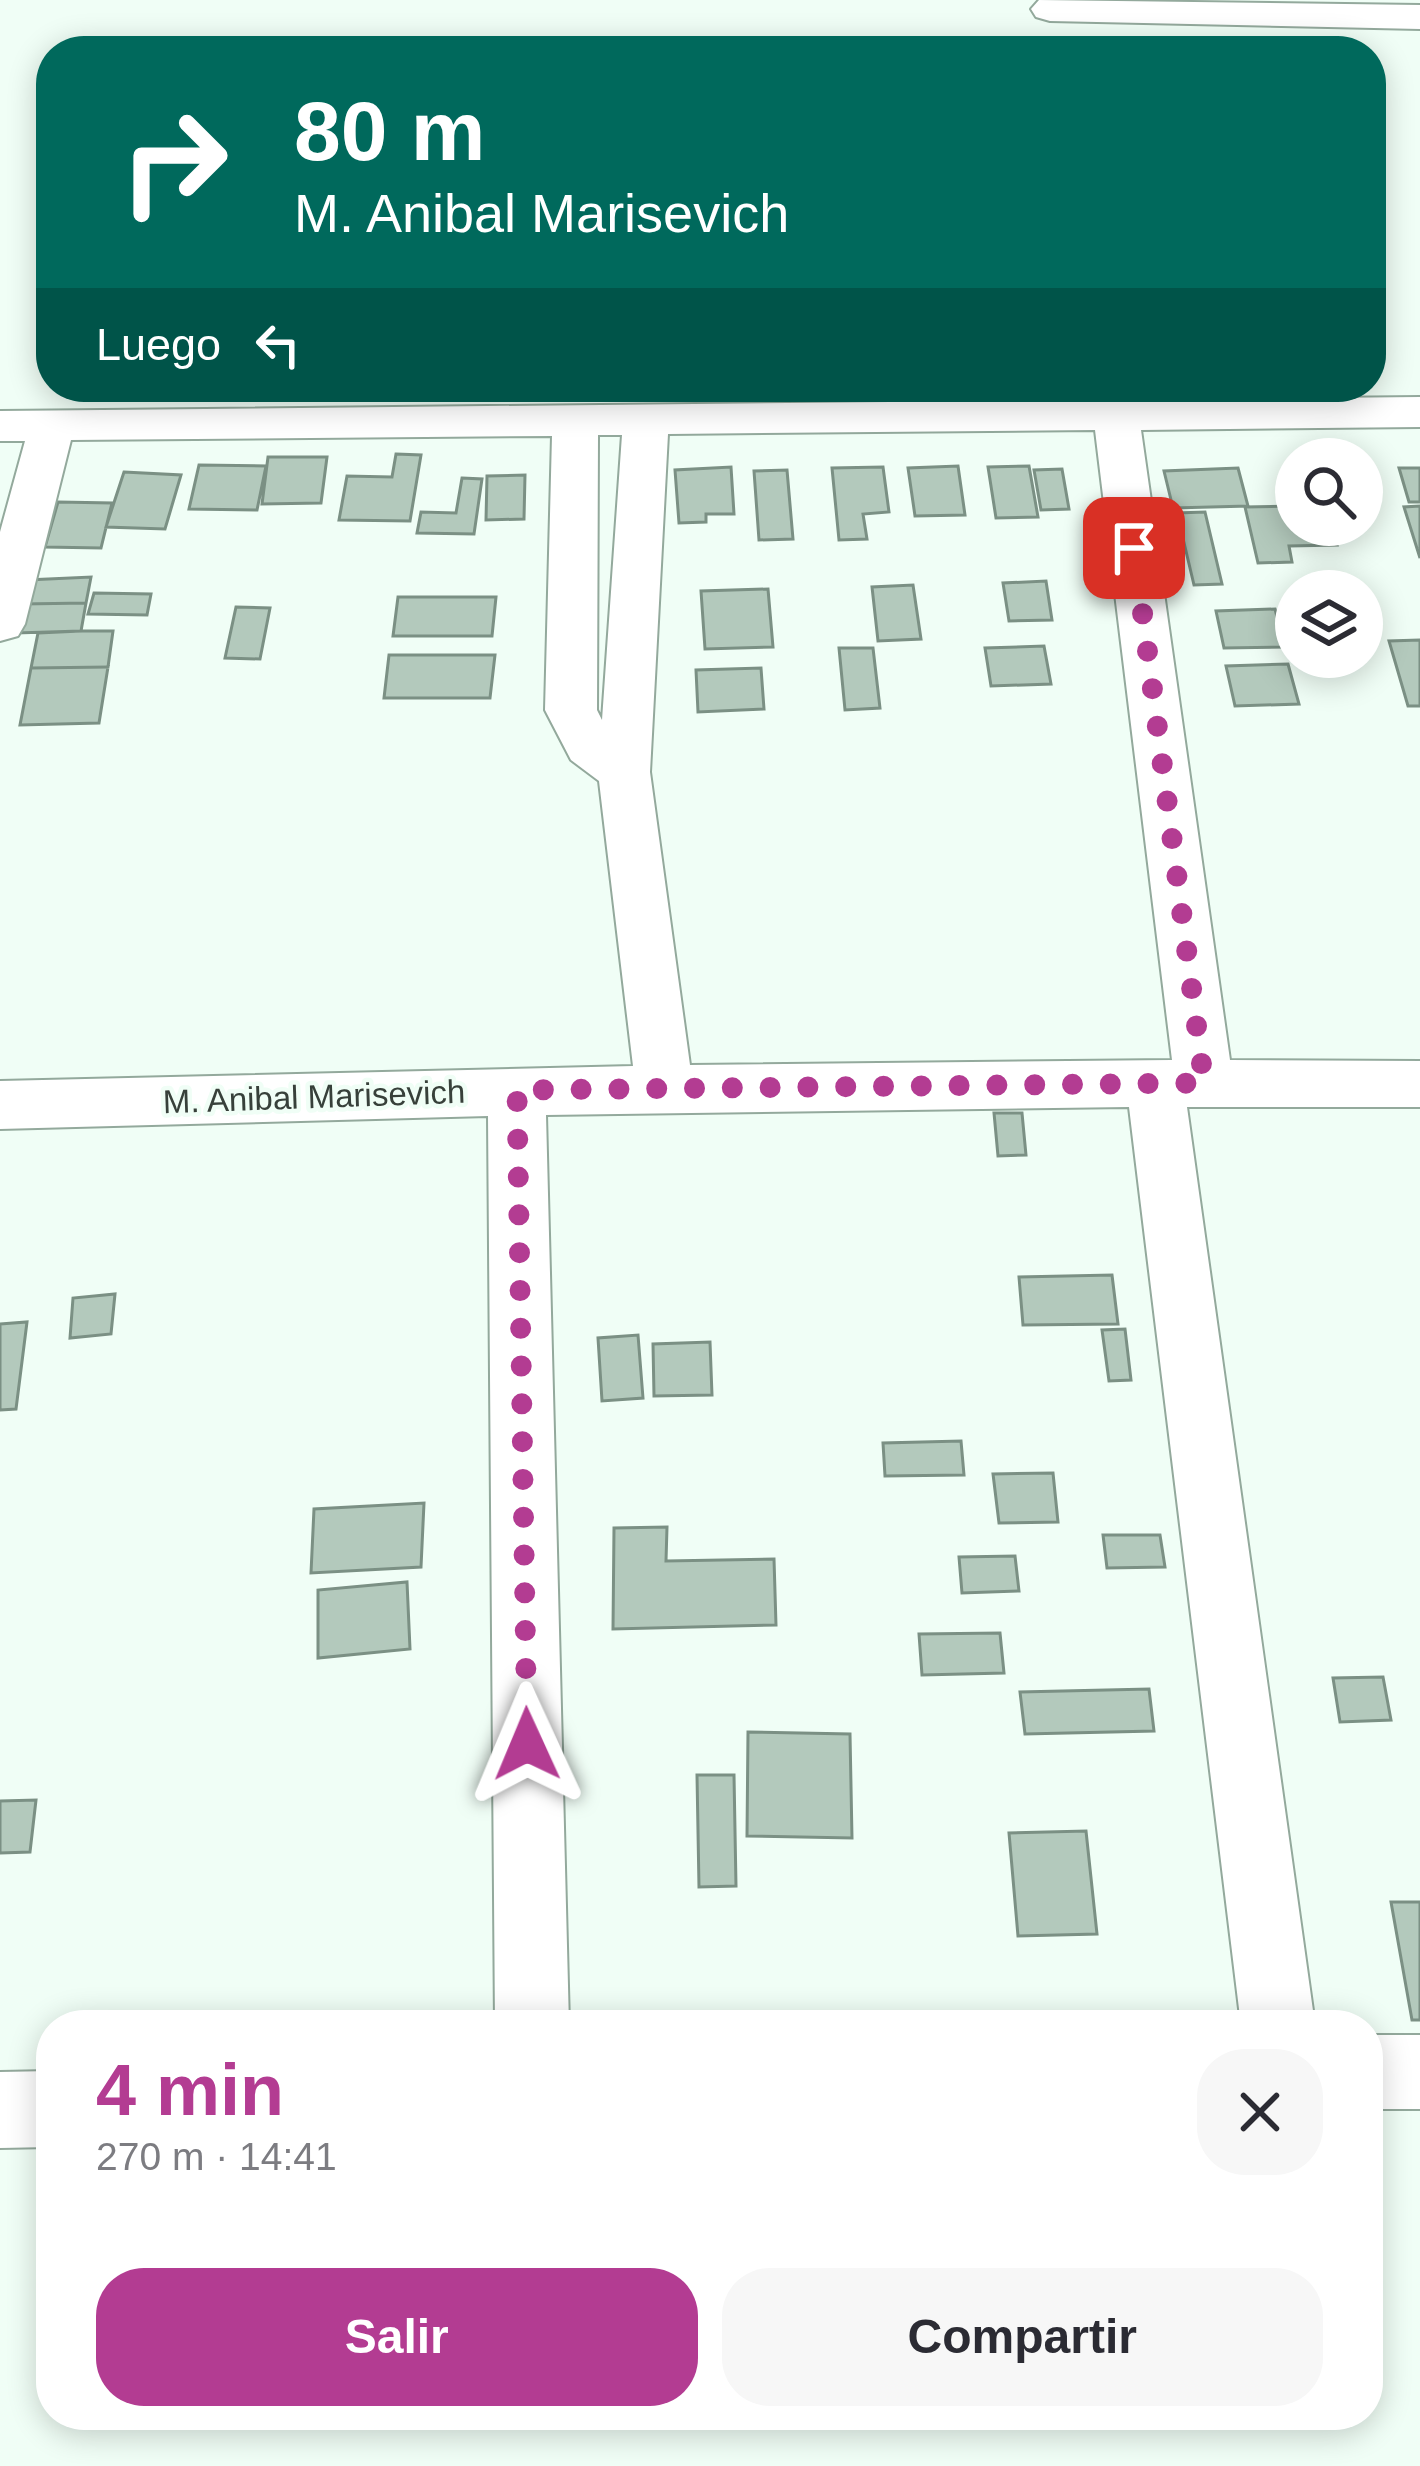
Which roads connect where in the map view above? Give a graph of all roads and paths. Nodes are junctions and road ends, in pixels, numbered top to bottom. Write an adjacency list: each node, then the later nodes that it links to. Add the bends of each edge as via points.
1 (1050, 4): 2 (street); 3 (street)
2 (1420, 17)
3 (1055, 36)
4 (1093, 402): 9 (street)
5 (1114, 402): 14 (street)
6 (1142, 402): 7 (street)
7 (1420, 412)
8 (575, 422): 9 (street); 10 (street); 13 (street, via 571,710 589,747)
9 (646, 423): 13 (street)
10 (52, 425): 11 (street); 12 (street)
11 (0, 426)
12 (0, 624)
13 (624, 772): 16 (street)
14 (1179, 1082): 15 (street, M. Anibal Marisevich); 16 (street, M. Anibal Marisevich); 20 (street)
15 (1420, 1084)
16 (664, 1088): 17 (street, M. Anibal Marisevich)
17 (517, 1090): 18 (street, M. Anibal Marisevich); 19 (street)
18 (0, 1105)
19 (532, 2010)
20 (1276, 2010)
21 (1383, 2072): 22 (street)
22 (1420, 2072)
23 (36, 2109): 24 (street)
24 (0, 2110)

